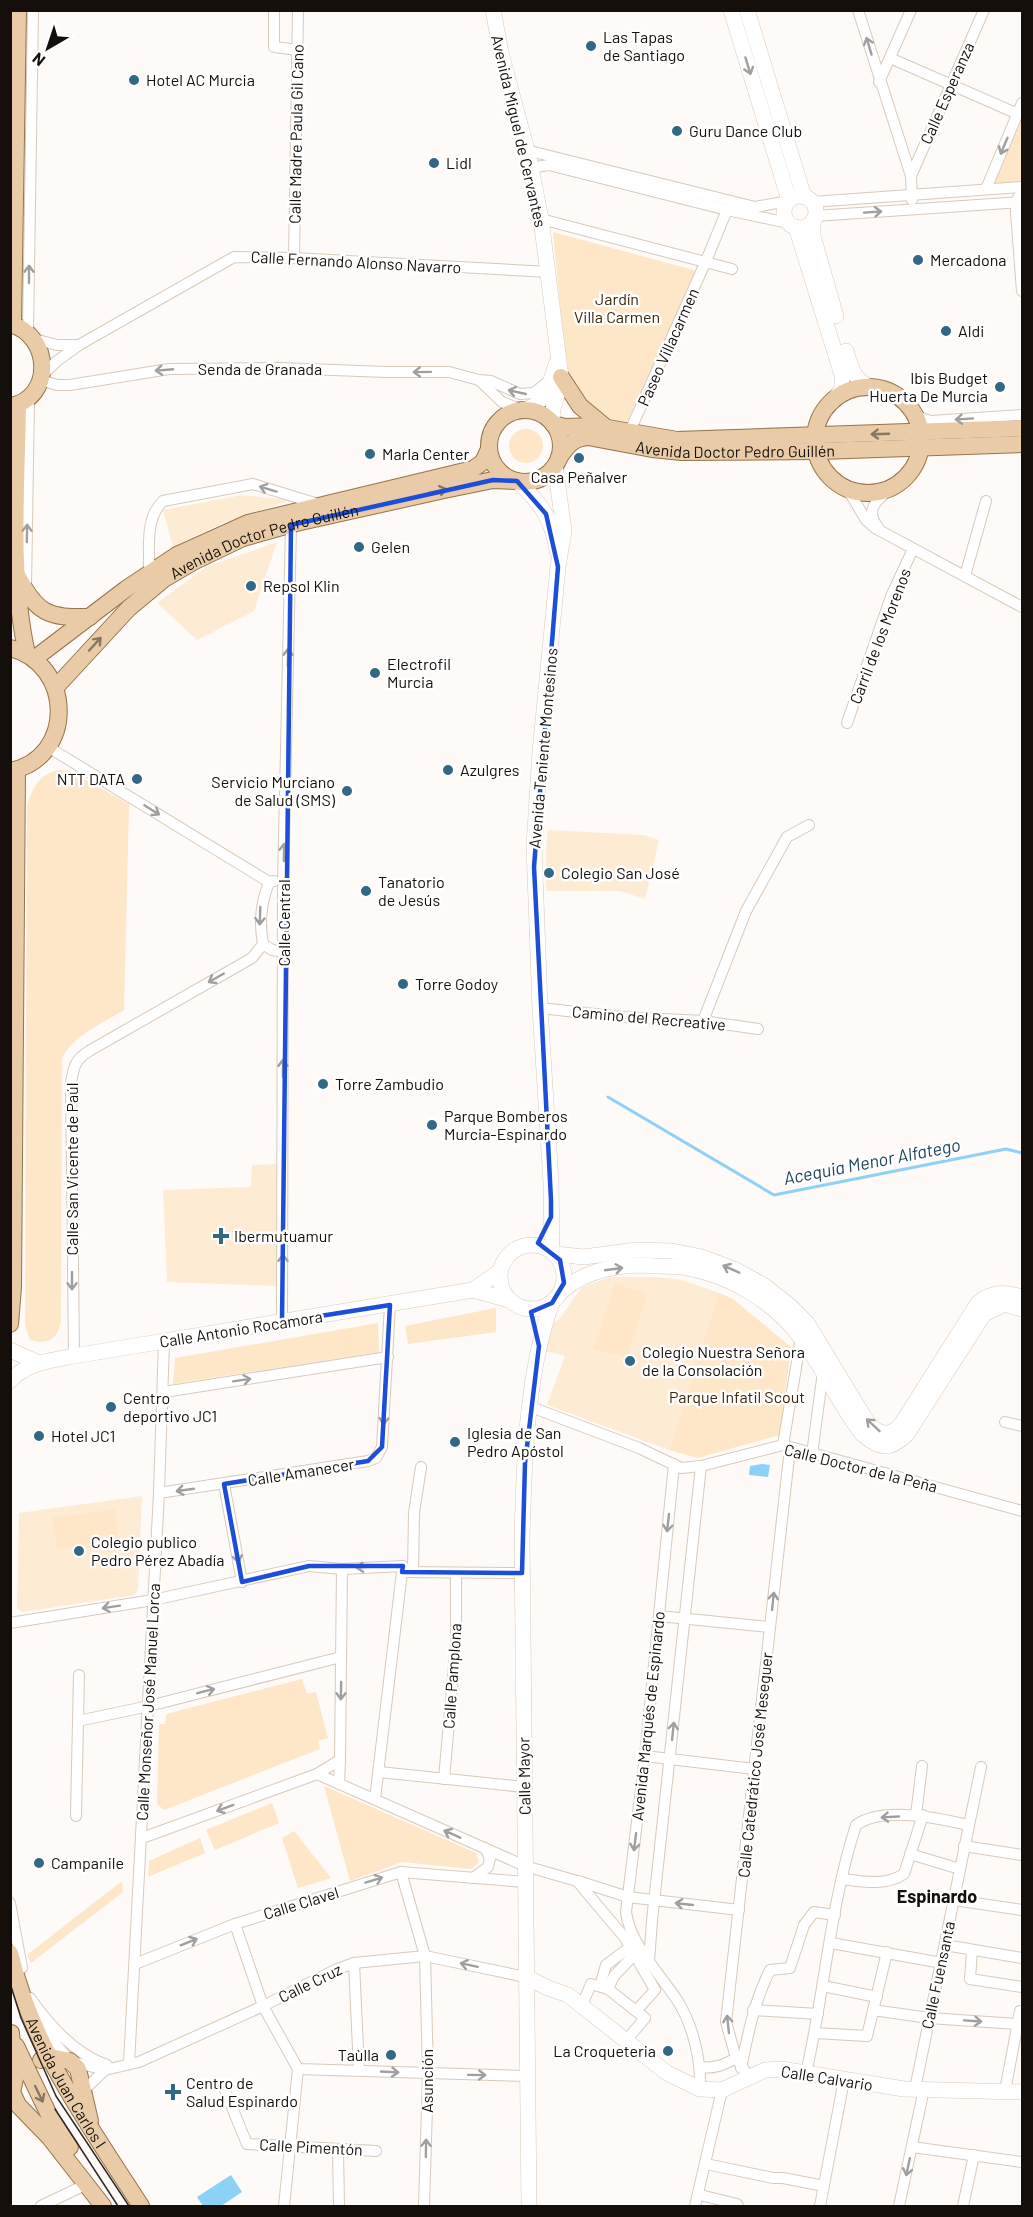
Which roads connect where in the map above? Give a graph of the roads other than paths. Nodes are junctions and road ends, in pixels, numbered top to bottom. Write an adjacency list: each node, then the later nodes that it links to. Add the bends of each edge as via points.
1 (18, 10): 36 (main road)
2 (33, 10): 36 (street, one-way to 2)
3 (274, 10): 11 (street, via 274,46)
4 (298, 10): 11 (street, Calle Madre Paula Gil Cano)
5 (492, 10): 17 (main road, Avenida Miguel de Cervantes)
6 (731, 10): 23 (main road, one-way to 23)
7 (747, 10): 26 (main road)
8 (858, 10): 13 (street, one-way to 8)
9 (910, 10): 12 (street)
10 (984, 10): 14 (street, Calle Esperanza)
11 (298, 50): 31 (street, Calle Madre Paula Gil Cano)
12 (890, 58): 13 (street); 14 (street)
13 (879, 82): 19 (street)
14 (951, 84): 16 (street); 19 (street, Calle Esperanza)
15 (1023, 104): 16 (street)
16 (1018, 114): 21 (street, one-way to 21)
17 (526, 150): 18 (main road, Avenida Miguel de Cervantes); 23 (street, via 755,207)
18 (531, 168): 28 (street, via 549,165); 29 (main road, Avenida Miguel de Cervantes)
19 (910, 176): 22 (street)
20 (1023, 187): 21 (street); 24 (street)
21 (986, 189): 22 (street); 25 (street)
22 (912, 194): 26 (street); 27 (street)
23 (788, 201): 26 (main road, via 796,196); 30 (main road, via 784,212)
24 (1019, 202): 25 (street); 35 (street)
25 (995, 204): 27 (street)
26 (811, 209): 27 (street, one-way to 27); 30 (main road, via 806,226); 41 (main road, via 813,236 852,370 860,382)
27 (911, 209)
28 (727, 210): 30 (street); 32 (street, Paseo Villacarmen)
29 (541, 219): 32 (street); 34 (main road, Avenida Miguel de Cervantes)
30 (792, 225): 42 (main road, via 842,375 843,389)
31 (294, 258): 34 (street, Calle Fernando Alonso Navarro); 37 (street, Calle Fernando Alonso Navarro, via 234,257)
32 (706, 261): 33 (street); 50 (street, Paseo Villacarmen)
33 (732, 269)
34 (549, 272): 38 (main road, Avenida Miguel de Cervantes)
35 (1023, 291)
36 (21, 330): 37 (street, via 57,345); 39 (main road, via 43,356)
37 (79, 345): 39 (street, Calle Fernando Alonso Navarro)
38 (557, 377): 40 (street, Senda de Granada, one-way to 40, via 526,394); 45 (main road, via 536,405); 47 (main road, Avenida Miguel de Cervantes); 48 (main road, via 579,406)
39 (42, 378): 40 (street, Senda de Granada, one-way to 39, via 449,372 279,368 169,369 57,386); 43 (main road)
40 (479, 380): 45 (street, via 502,402)
41 (872, 388): 42 (main road, via 852,390); 44 (main road, via 885,390)
42 (832, 402): 52 (main road, via 822,414)
43 (19, 403): 65 (main road); 68 (street, one-way to 43)
44 (906, 403): 46 (street, one-way to 44, via 931,420 921,418); 51 (main road, via 916,416)
45 (522, 410): 47 (main road, via 536,412); 54 (main road, via 500,420 491,433)
46 (1023, 415)
47 (553, 424): 48 (main road, Avenida Doctor Pedro Guillén); 55 (main road, via 561,444)
48 (607, 428): 50 (main road, Avenida Doctor Pedro Guillén)
49 (1023, 428): 51 (main road)
50 (629, 433): 52 (main road, Avenida Doctor Pedro Guillén, via 676,440 745,438)
51 (921, 440): 52 (main road); 53 (main road); 58 (main road, via 911,472)
52 (816, 443): 55 (main road, Avenida Doctor Pedro Guillén, via 674,452 588,437 571,442); 57 (main road, via 825,471)
53 (1023, 444)
54 (489, 449): 56 (main road, via 498,469); 60 (main road, Avenida Doctor Pedro Guillén, via 483,462 472,469)
55 (557, 462): 56 (main road, via 542,478); 64 (main road, Avenida Teniente Montesinos, via 564,522)
56 (517, 481): 61 (main road, Avenida Doctor Pedro Guillén, one-way to 56, via 483,482); 64 (main road, Avenida Teniente Montesinos, via 546,514 555,539)
57 (836, 482): 58 (main road, via 863,493); 62 (street, via 851,495 870,524)
58 (893, 487): 62 (street, via 877,500 873,509 872,519)
59 (986, 501): 67 (street)
60 (324, 506): 66 (main road, Avenida Doctor Pedro Guillén, via 248,524 177,555); 66 (street, one-way to 66, via 253,484 164,501 150,521)
61 (291, 525): 73 (main road, Avenida Doctor Pedro Guillén, one-way to 61, via 129,608 164,579 243,538); 79 (street, Calle Central, one-way to 61)
62 (882, 532): 63 (street)
63 (913, 549): 67 (street); 74 (street, Carril de los Morenos, via 892,594)
64 (558, 567): 82 (main road, Avenida Teniente Montesinos, via 534,846)
65 (16, 572): 68 (main road); 72 (main road, via 18,613)
66 (149, 574): 70 (main road, Avenida Doctor Pedro Guillén)
67 (965, 576): 69 (street)
68 (26, 592): 70 (main road, via 53,616)
69 (1023, 607)
70 (90, 617): 72 (main road, Avenida Doctor Pedro Guillén)
71 (10, 648): 72 (main road)
72 (31, 656): 73 (main road, via 47,671)
73 (56, 687): 75 (main road, via 59,718)
74 (847, 723)
75 (48, 747): 76 (main road); 78 (street, one-way to 78)
76 (14, 770): 97 (main road)
77 (808, 825): 83 (street, via 787,837 746,911)
78 (268, 882): 79 (street, via 276,880); 80 (street, one-way to 80, via 259,923)
79 (283, 884): 81 (street, Calle Central)
80 (263, 944): 81 (street); 102 (street, Calle San Vicente de Paúl, one-way to 102, via 252,958 89,1051 74,1064)
81 (284, 952): 96 (street, Calle Central, one-way to 81)
82 (540, 1008): 83 (street, Camino del Recreative); 85 (main road, Avenida Teniente Montesinos)
83 (702, 1021): 84 (street, Camino del Recreative)
84 (758, 1029)
85 (551, 1217): 86 (main road); 87 (main road, Avenida Teniente Montesinos)
86 (534, 1245): 87 (main road); 88 (main road, via 512,1252)
87 (553, 1253): 90 (main road, via 563,1268 564,1283); 91 (main road, one-way to 87, via 999,1292 978,1303 902,1423 886,1434 869,1425 807,1323 765,1286 736,1270 672,1251 636,1250 584,1257)
88 (500, 1271): 89 (main road, Calle Antonio Rocamora); 92 (main road, via 501,1286)
89 (473, 1290): 92 (main road, Calle Antonio Rocamora); 93 (main road, Calle Antonio Rocamora)
90 (557, 1297): 94 (main road, via 540,1309); 98 (main road, one-way to 98, via 580,1277 606,1270 643,1265 688,1268 733,1282 753,1293); 100 (main road, Calle Mayor)
91 (1023, 1297)
92 (509, 1300): 94 (main road)
93 (390, 1305): 96 (main road, Calle Antonio Rocamora); 103 (street)
94 (527, 1309): 100 (main road, Calle Mayor, via 537,1327)
95 (1023, 1309): 105 (main road, via 1004,1304 984,1314 897,1445 874,1444 862,1434)
96 (282, 1322): 99 (main road, Calle Antonio Rocamora)
97 (10, 1324)
98 (801, 1338): 105 (main road); 111 (street, Calle Catedrático José Meseguer)
99 (164, 1341): 102 (main road, Calle Antonio Rocamora); 107 (street, Calle Monseñor José Manuel Lorca)
100 (539, 1346): 108 (main road, Calle Mayor)
101 (10, 1350): 104 (main road)
102 (74, 1356): 104 (main road, Calle Antonio Rocamora)
103 (388, 1357): 107 (street, one-way to 103); 116 (street, Calle Amanecer, one-way to 116, via 382,1447 376,1458)
104 (39, 1363): 106 (main road, Calle Antonio Rocamora)
105 (823, 1372): 112 (street)
106 (11, 1381)
107 (164, 1392): 117 (street, Calle Monseñor José Manuel Lorca)
108 (531, 1407): 113 (street, Calle Doctor de la Peña); 122 (main road, Calle Mayor)
109 (1005, 1422): 110 (street)
110 (1023, 1426)
111 (787, 1446): 112 (street, Calle Doctor de la Peña); 114 (street, Calle Doctor de la Peña); 128 (street, Calle Catedrático José Meseguer, one-way to 111)
112 (812, 1454): 118 (street, Calle Doctor de la Peña)
113 (674, 1464): 114 (street, Calle Doctor de la Peña, via 681,1468); 125 (street, Avenida Marqués de Espinardo, one-way to 125)
114 (701, 1466): 126 (street, Avenida Marqués de Espinardo)
115 (421, 1467): 120 (street)
116 (224, 1484): 117 (street, Calle Amanecer, one-way to 117); 123 (street, one-way to 123)
117 (159, 1493): 124 (street, Calle Monseñor José Manuel Lorca)
118 (1023, 1511)
119 (342, 1569): 120 (street, one-way to 119, via 403,1566); 123 (street, via 309,1566); 129 (street)
120 (408, 1572): 121 (street); 139 (street)
121 (456, 1573): 122 (street); 141 (street, Calle Pamplona, via 456,1642)
122 (522, 1573): 143 (main road, Calle Mayor)
123 (242, 1582): 124 (street)
124 (153, 1600): 127 (street, one-way to 127); 131 (street, Calle Monseñor José Manuel Lorca)
125 (659, 1616): 126 (street); 133 (street, Avenida Marqués de Espinardo)
126 (685, 1619): 128 (street); 134 (street, Avenida Marqués de Espinardo, one-way to 126)
127 (10, 1623)
128 (770, 1627): 138 (street, Calle Catedrático José Meseguer)
129 (341, 1657): 131 (street, one-way to 129); 135 (street, one-way to 135)
130 (79, 1675): 132 (street)
131 (149, 1706): 132 (street); 148 (street, Calle Monseñor José Manuel Lorca)
132 (78, 1721): 146 (street)
133 (645, 1756): 134 (street); 160 (street, Avenida Marqués de Espinardo, one-way to 160)
134 (670, 1759): 138 (street); 162 (street, Avenida Marqués de Espinardo)
135 (340, 1760): 140 (street); 142 (street)
136 (922, 1766): 145 (street)
137 (981, 1767): 147 (street, Calle Fuensanta)
138 (754, 1769): 164 (street, Calle Catedrático José Meseguer)
139 (379, 1772): 141 (street); 144 (street)
140 (317, 1774): 142 (street); 148 (street, one-way to 148)
141 (444, 1779): 143 (street)
142 (339, 1784): 144 (street)
143 (524, 1787): 153 (main road, Calle Mayor)
144 (375, 1799): 150 (street, one-way to 144)
145 (920, 1815): 147 (street); 151 (street); 157 (street, one-way to 157, via 867,1818 856,1825)
146 (76, 1816)
147 (968, 1825): 149 (street, Calle Fuensanta)
148 (142, 1838): 179 (street, Calle Monseñor José Manuel Lorca)
149 (964, 1846): 152 (street); 154 (street, Calle Fuensanta)
150 (485, 1848): 153 (street); 156 (street, via 490,1858 488,1867)
151 (910, 1854): 154 (street); 157 (street, via 904,1874 894,1880 872,1883)
152 (1023, 1855)
153 (525, 1866): 158 (street); 159 (main road, Calle Mayor)
154 (960, 1869): 161 (street, Calle Fuensanta)
155 (401, 1872): 156 (street, Calle Clavel); 167 (street, Calle Clavel, one-way to 155); 174 (street, Asunción)
156 (473, 1878): 159 (street, Calle Clavel)
157 (843, 1879): 166 (street)
158 (577, 1881): 160 (street); 171 (street)
159 (525, 1882): 180 (main road, Calle Mayor)
160 (628, 1898): 162 (street); 176 (street, Avenida Marqués de Espinardo, via 628,1922)
161 (954, 1900): 165 (street); 169 (street, Calle Fuensanta)
162 (655, 1901): 164 (street, one-way to 162); 176 (street, Avenida Marqués de Espinardo)
163 (10, 1903): 185 (street)
164 (739, 1910): 202 (street, Calle Catedrático José Meseguer, one-way to 164, via 726,2022)
165 (1023, 1910)
166 (835, 1915): 168 (street); 188 (street, via 814,1912 804,1925 790,1968 770,1970)
167 (235, 1924): 179 (street, Calle Clavel, one-way to 167); 187 (street)
168 (831, 1943): 172 (street); 181 (street)
169 (945, 1945): 170 (street); 178 (street, Calle Fuensanta)
170 (972, 1950): 175 (street); 183 (street, via 970,1979)
171 (632, 1951): 182 (street, via 606,1965); 190 (street, via 655,1990)
172 (888, 1952): 178 (street); 184 (street)
173 (10, 1953): 198 (main road, Avenida Juan Carlos I, via 30,2018)
174 (425, 1956): 177 (street, Calle Cruz); 180 (street, Calle Cruz, one-way to 174); 207 (street, Asunción)
175 (1023, 1958)
176 (649, 1962): 201 (street, Avenida Marqués de Espinardo, via 687,2018)
177 (354, 1963): 187 (street, Calle Cruz); 205 (street)
178 (942, 1963): 193 (street, Calle Fuensanta)
179 (135, 1964): 200 (street, Calle Monseñor José Manuel Lorca)
180 (526, 1977): 186 (main road, Calle Calvario); 208 (main road, Calle Mayor)
181 (823, 1986): 184 (street); 192 (street)
182 (604, 1988): 186 (street, via 591,1984); 190 (street)
183 (1023, 1988)
184 (877, 1997): 189 (street)
185 (30, 1998): 199 (street, via 45,2031); 203 (street, via 47,2023 66,2040)
186 (582, 2005): 197 (main road, Calle Calvario)
187 (263, 2006): 200 (street, Calle Cruz); 204 (street)
188 (753, 2010): 192 (street); 202 (street)
189 (873, 2010): 193 (street); 196 (street, via 867,2036)
190 (636, 2011): 197 (street, via 645,2018)
191 (1023, 2011): 194 (street)
192 (818, 2014): 196 (street)
193 (929, 2018): 194 (street, one-way to 194); 213 (street, Calle Fuensanta)
194 (1017, 2024): 215 (street)
195 (10, 2033): 209 (main road)
196 (815, 2033): 206 (street)
197 (625, 2042): 212 (main road, Calle Calvario, via 667,2073)
198 (48, 2057): 199 (main road); 209 (main road); 217 (main road, Avenida Juan Carlos I)
199 (70, 2061): 203 (street); 217 (main road, via 78,2069)
200 (129, 2064): 203 (street, Calle Cruz)
201 (700, 2067): 202 (street); 212 (street, Avenida Marqués de Espinardo)
202 (742, 2068): 206 (main road, Calle Calvario); 214 (main road, Calle Calvario)
203 (110, 2069): 217 (street)
204 (298, 2069): 205 (street); 220 (street)
205 (359, 2070): 207 (street, one-way to 207)
206 (806, 2073): 210 (main road, Calle Calvario)
207 (428, 2074): 208 (street, one-way to 208); 237 (street, Asunción, one-way to 207)
208 (527, 2076): 238 (main road, Calle Mayor)
209 (15, 2077): 218 (main road, via 12,2092); 219 (main road, Avenida Juan Carlos I, one-way to 219)
210 (844, 2080): 213 (main road, Calle Calvario); 229 (street)
211 (224, 2088): 220 (street, Calle Pimentón, via 247,2144)
212 (700, 2089): 214 (main road, Calle Calvario)
213 (920, 2089): 215 (main road, Calle Calvario); 221 (street, Calle Fuensanta)
214 (722, 2090): 226 (street)
215 (1005, 2091): 216 (main road, Calle Calvario)
216 (1023, 2092)
217 (78, 2097): 219 (main road); 227 (main road, Avenida Juan Carlos I, via 92,2130)
218 (18, 2112): 219 (main road); 228 (main road, via 51,2138)
219 (50, 2117): 232 (main road, Avenida Juan Carlos I)
220 (291, 2147): 222 (street, Calle Pimentón); 235 (street)
221 (912, 2147): 224 (street); 242 (street, Calle Fuensanta, one-way to 242)
222 (338, 2149): 223 (street, Calle Pimentón); 236 (street)
223 (376, 2151)
224 (974, 2155): 225 (street); 243 (street)
225 (1023, 2162)
226 (706, 2164): 229 (street); 230 (street)
227 (124, 2181): 233 (main road, Avenida Juan Carlos I); 234 (street)
228 (85, 2185): 231 (street); 232 (main road)
229 (824, 2186): 241 (street)
230 (700, 2195): 239 (street); 240 (street)
231 (41, 2206)
232 (105, 2206)
233 (141, 2206)
234 (148, 2206)
235 (284, 2206)
236 (339, 2206)
237 (424, 2206)
238 (529, 2206)
239 (695, 2206)
240 (738, 2206)
241 (820, 2206)
242 (899, 2206)
243 (963, 2206)

